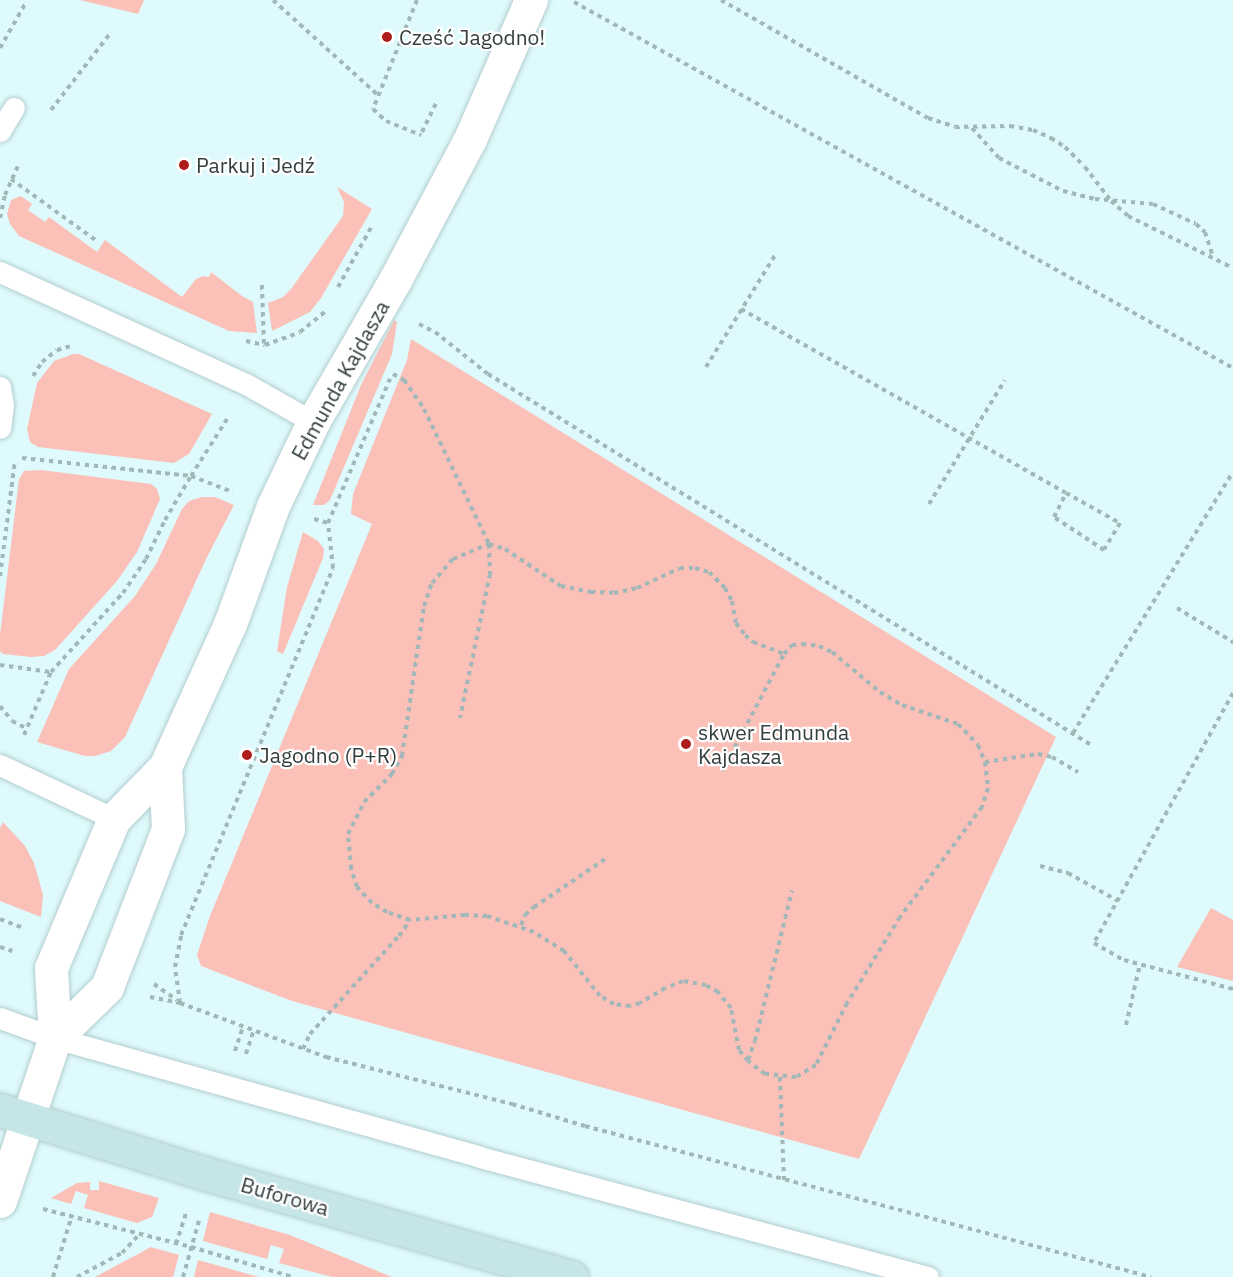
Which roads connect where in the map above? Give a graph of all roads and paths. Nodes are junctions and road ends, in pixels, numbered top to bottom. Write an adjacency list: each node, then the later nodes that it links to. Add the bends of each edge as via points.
1 (273, 0): 9 (path)
2 (417, 0): 9 (path)
3 (531, 0): 38 (street, Edmunda Kajdasza, via 470,138 395,280)
4 (722, 0): 11 (path, via 928,118)
5 (574, 2): 32 (path)
6 (25, 4): 7 (path)
7 (0, 48)
8 (441, 93): 13 (path)
9 (379, 96): 13 (path, via 373,109 386,121)
10 (14, 108): 12 (lane)
11 (972, 128): 16 (path, via 999,158 1050,185 1077,196); 16 (path, via 1010,126 1051,138 1085,167)
12 (0, 132)
13 (421, 135): 14 (path)
14 (416, 145)
15 (11, 178): 18 (path)
16 (1111, 201): 20 (path, via 1128,216); 20 (path, via 1153,204 1196,225 1205,232)
17 (374, 223): 24 (path)
18 (98, 242)
19 (777, 252): 25 (path)
20 (1213, 257): 21 (path)
21 (1233, 268)
22 (1, 273): 38 (lane, via 246,384)
23 (262, 285): 30 (path)
24 (337, 290)
25 (741, 309): 31 (path); 40 (path)
26 (328, 311): 30 (path, via 300,332)
27 (415, 321): 59 (path, via 488,374)
28 (243, 341): 30 (path)
29 (73, 345): 35 (path, via 57,350 42,362)
30 (265, 345)
31 (706, 367)
32 (1233, 368)
33 (393, 374): 47 (path, via 404,380 424,409)
34 (1005, 380): 40 (path)
35 (28, 382)
36 (0, 387): 39 (lane)
37 (223, 412): 42 (path, via 228,417)
38 (313, 422): 45 (street, Edmunda Kajdasza)
39 (0, 428)
40 (970, 439): 43 (path); 44 (path)
41 (1233, 472): 59 (path)
42 (191, 476): 45 (path); 49 (path, via 15,458); 54 (path, via 123,593)
43 (1066, 493): 43 (path, via 1120,523 1104,550 1054,517)
44 (929, 504)
45 (273, 506): 46 (path); 63 (street, Edmunda Kajdasza, via 230,624)
46 (328, 523)
47 (489, 544): 52 (path, via 505,549 561,586 591,592 637,588 680,568 709,572 725,588 736,623 745,635); 57 (path, via 490,574); 71 (path, via 453,559 432,583 424,606 402,756 392,774 364,801 348,834 357,887 372,903)
48 (333, 568): 78 (path, via 181,935 175,967 180,1003)
49 (0, 576)
50 (1178, 608): 51 (path)
51 (1233, 642)
52 (784, 654): 61 (path, via 792,645 802,644 832,652 902,705 958,724 978,745); 64 (path)
53 (0, 665): 54 (path)
54 (51, 672): 58 (path)
55 (1233, 693): 70 (path)
56 (0, 706): 58 (path, via 12,721)
57 (460, 718)
58 (27, 728): 62 (path)
59 (1073, 733): 60 (path)
60 (1093, 746)
61 (985, 762): 65 (path, via 1038,754 1052,757); 80 (path, via 988,788 982,807 900,917 847,1003 816,1065 796,1077)
62 (4, 767): 66 (lane)
63 (165, 767): 66 (street, Edmunda Kajdasza); 77 (street, Edmunda Kajdasza, via 168,829 107,987)
64 (722, 771)
65 (1078, 772)
66 (114, 819): 77 (street, Edmunda Kajdasza, via 51,968)
67 (608, 857): 72 (path, via 534,907)
68 (1040, 866): 70 (path, via 1068,873)
69 (792, 890): 79 (path)
70 (1118, 901): 73 (path, via 1094,943 1124,960)
71 (410, 920): 72 (path, via 465,915); 78 (path, via 310,1034)
72 (521, 925): 79 (path, via 564,951 600,996 614,1004 640,1004 683,981 706,985 731,1008 739,1050)
73 (1140, 964): 74 (path); 76 (path)
74 (1233, 989)
75 (0, 1018): 77 (lane)
76 (1126, 1025)
77 (55, 1038): 81 (street, Edmunda Kajdasza); 91 (lane)
78 (303, 1049): 82 (path)
79 (748, 1061): 80 (path, via 758,1070)
80 (780, 1077): 82 (path)
81 (13, 1114): 83 (street, Edmunda Kajdasza); 90 (main road, Buforowa, via 200,1172)
82 (784, 1180): 92 (path)
83 (0, 1201)
84 (39, 1208): 85 (path)
85 (72, 1215): 86 (path); 87 (path)
86 (140, 1234): 88 (path, via 122,1253); 89 (path)
87 (53, 1277)
88 (78, 1277)
89 (292, 1277)
90 (571, 1277)
91 (928, 1277)
92 (1150, 1277)

